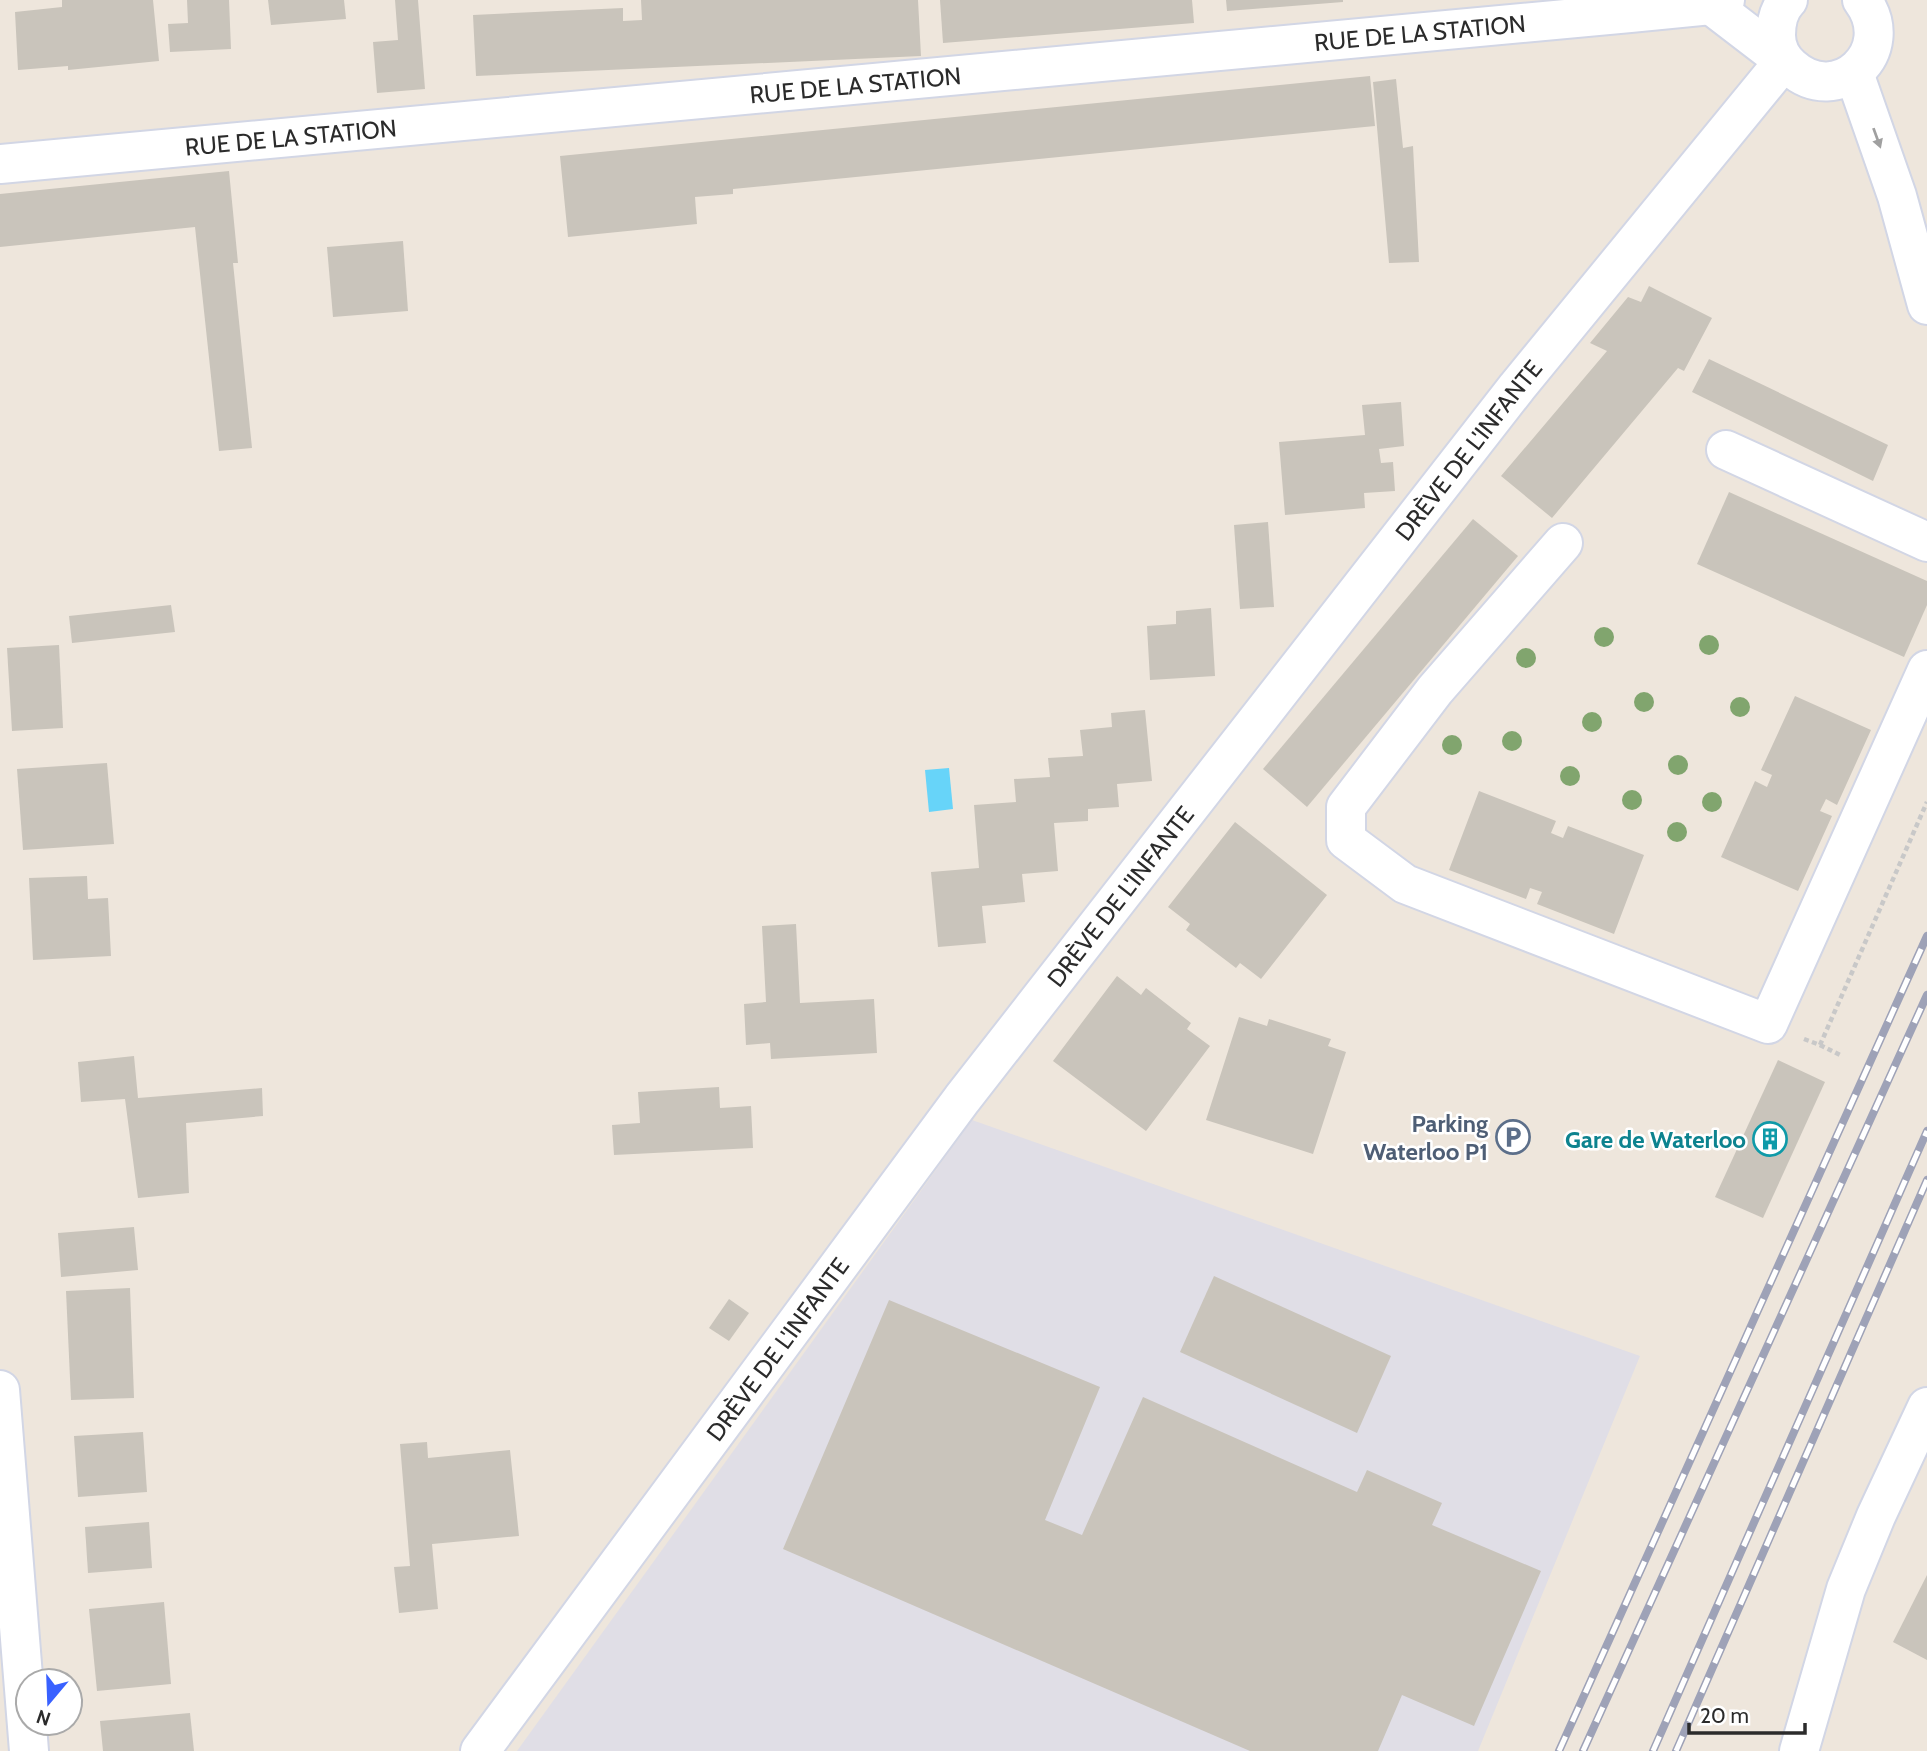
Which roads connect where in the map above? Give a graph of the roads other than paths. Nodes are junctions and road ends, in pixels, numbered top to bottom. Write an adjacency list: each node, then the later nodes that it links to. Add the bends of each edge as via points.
1 (1788, 0): 4 (street, via 1776,22 1776,42)
2 (1862, 0): 5 (street, via 1875,27 1874,44)
3 (1707, 3): 4 (street, RUE DE LA STATION); 6 (street, RUE DE LA STATION)
4 (1784, 61): 5 (street, RUE DE LA STATION, via 1798,74 1816,81 1836,81); 16 (street, DRÈVE DE L'INFANTE, via 1517,387 954,1109)
5 (1854, 73): 7 (street, one-way to 7, via 1897,195)
6 (0, 164)
7 (1927, 305)
8 (1726, 450): 9 (street)
9 (1927, 542)
10 (1563, 544): 11 (street, via 1435,690 1346,807 1346,840 1405,884 1768,1024)
11 (1927, 670)
12 (0, 1390): 15 (street)
13 (1927, 1407): 14 (street, via 1846,1590)
14 (1804, 1735): 17 (street)
15 (29, 1751)
16 (480, 1751)
17 (1829, 1751)

